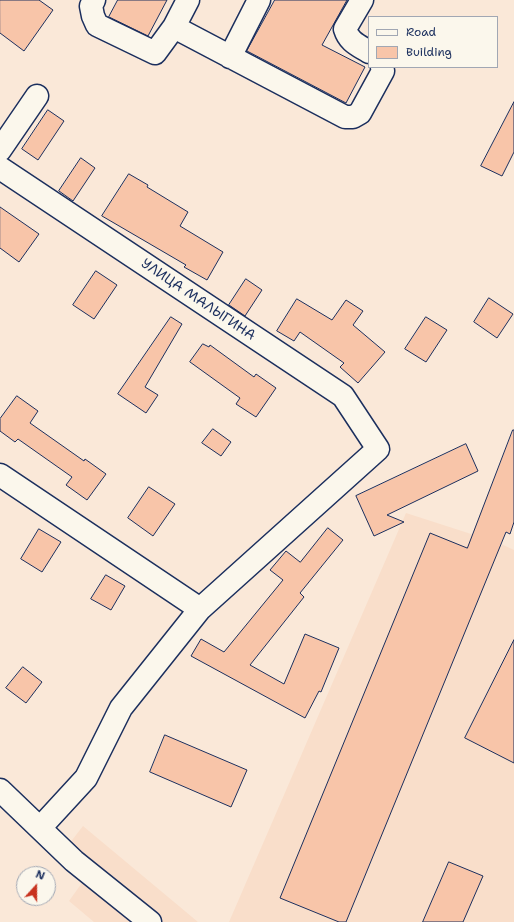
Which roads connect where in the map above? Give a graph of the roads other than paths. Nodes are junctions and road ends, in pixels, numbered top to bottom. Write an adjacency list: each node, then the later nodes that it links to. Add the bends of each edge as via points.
1 (94, 0): 5 (street, via 91,6 98,25 155,53)
2 (188, 0): 5 (street)
3 (259, 0): 7 (street)
4 (362, 0): 6 (street, via 346,29 352,42)
5 (174, 27): 7 (street)
6 (368, 51)
7 (230, 57): 8 (street, via 345,117 353,118 360,113 383,71)
8 (382, 68)
9 (37, 96): 10 (street)
10 (0, 150)
11 (0, 168): 13 (street, УЛИЦА МАЛЫГИНА, via 343,396 378,449)
12 (0, 475): 13 (street)
13 (200, 609): 15 (street, via 121,708 86,778)
14 (0, 790): 15 (street)
15 (40, 828): 16 (street, via 74,861)
16 (150, 922)

